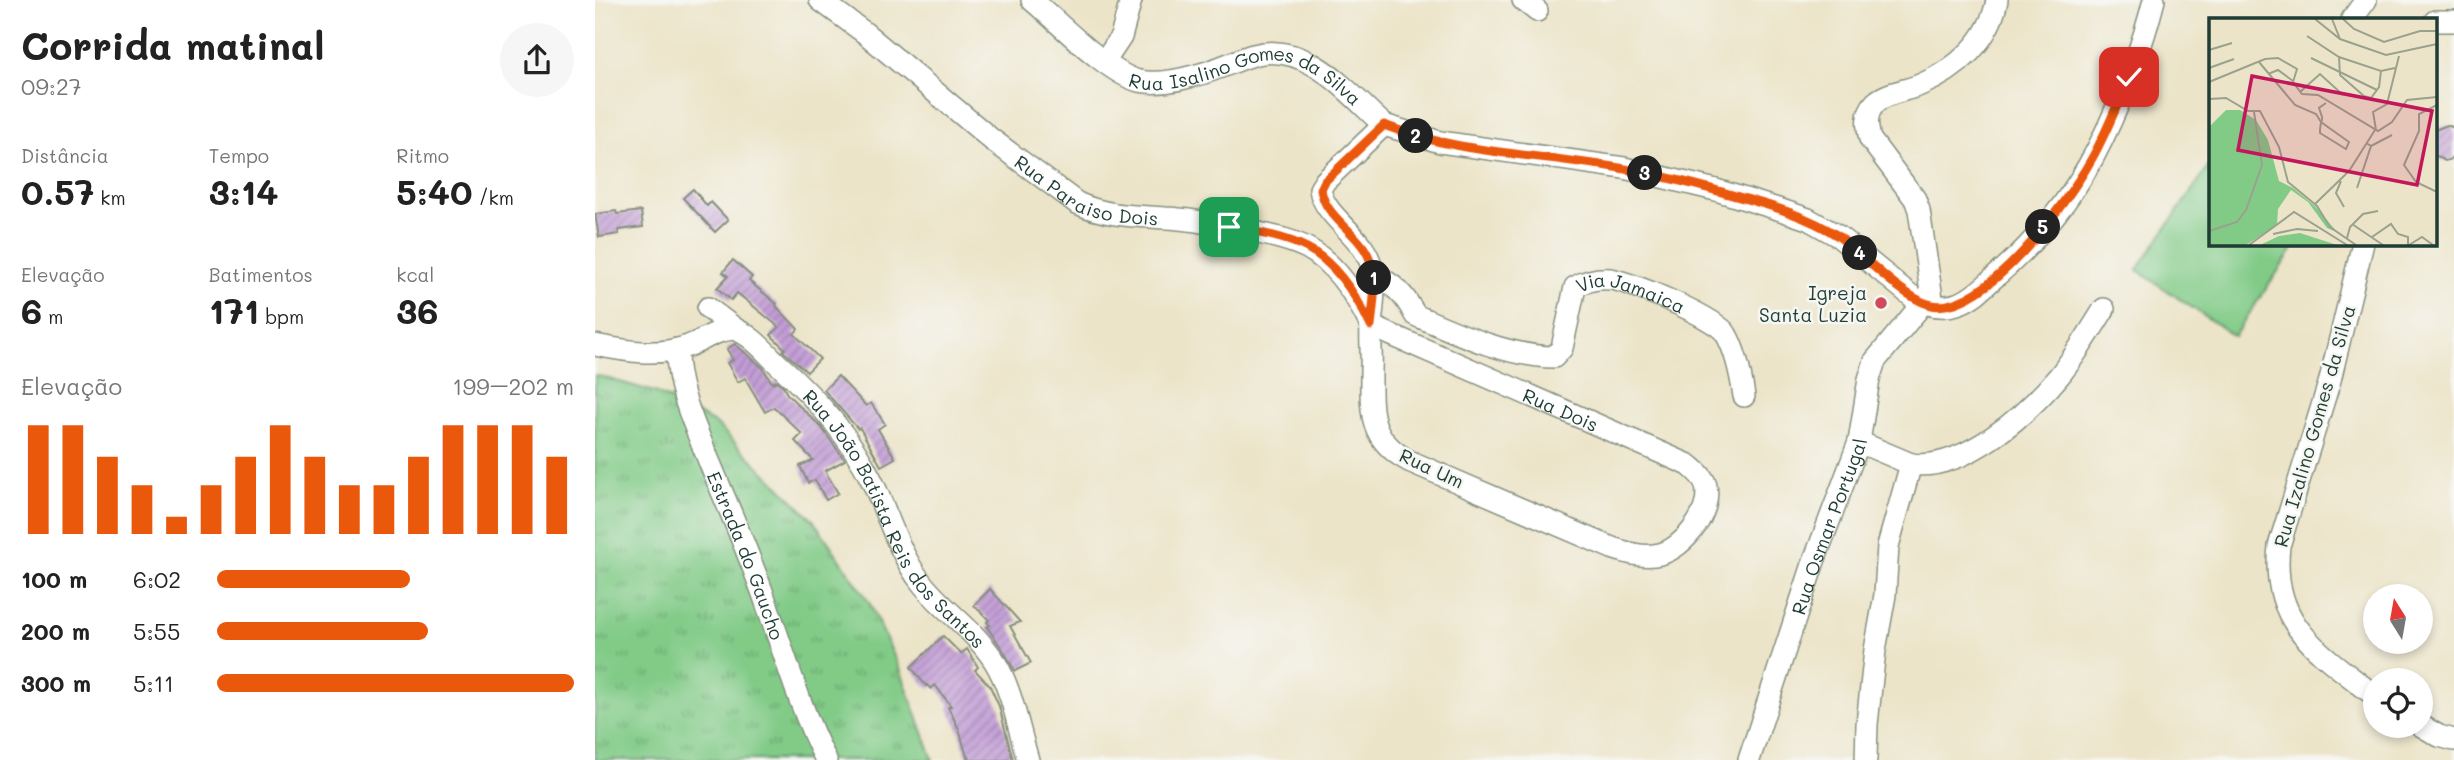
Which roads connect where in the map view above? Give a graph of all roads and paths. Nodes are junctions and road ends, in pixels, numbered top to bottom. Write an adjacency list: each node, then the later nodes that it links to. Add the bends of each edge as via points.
1 (820, 0): 13 (street, Rua Paraiso Dois, via 1077,203 1123,216 1189,220 1299,244 1338,274)
2 (1032, 0): 6 (street, Rua Isalino Gomes da Silva)
3 (1132, 0): 6 (street, via 1121,37)
4 (1997, 0): 10 (street, via 1990,25 1966,55 1920,85 1878,100 1869,113 1870,139 1919,210)
5 (2154, 0): 10 (street, via 2129,77 2101,141 2066,201 1981,290 1960,303)
6 (1105, 61): 7 (street, Rua Isalino Gomes da Silva, via 1128,77 1151,82 1200,74 1253,55 1287,53 1320,69)
7 (1384, 125): 9 (street, Rua Um, via 1321,189 1324,202 1366,251); 10 (street, Rua Isalino Gomes da Silva, via 1440,142 1624,168 1760,203 1825,228)
8 (2364, 245): 21 (street, Rua Izalino Gomes da Silva, via 2277,565 2280,593 2292,621)
9 (1374, 275): 13 (street, Rua Um); 17 (street, Via Jamaica, via 1393,284 1415,315 1535,357 1554,357 1562,348 1575,287 1589,279 1629,283 1726,332)
10 (1928, 304): 18 (street, Rua Osmar Portugal, via 1875,361)
11 (708, 308): 14 (street, Rua João Batista Reis dos Santos)
12 (2104, 309): 19 (street, via 2060,375 2020,415 1954,458 1932,465)
13 (1371, 326): 20 (street, Rua Dois, via 1689,465 1706,488); 20 (street, Rua Um, via 1371,414 1381,437 1399,455 1623,552 1652,555 1668,551)
14 (737, 330): 16 (street, via 719,331); 25 (street, Rua João Batista Reis dos Santos, via 808,392 856,454 922,583 994,659)
15 (595, 345): 16 (street, via 640,352)
16 (677, 349): 24 (street, Estrada do Gaucho, via 676,365 698,434)
17 (1744, 396)
18 (1859, 442): 19 (street); 26 (street, Rua Osmar Portugal, via 1814,561)
19 (1911, 464): 27 (street, via 1888,546)
20 (1696, 525)
21 (2363, 686)
22 (2433, 733): 23 (street)
23 (2454, 740)
24 (825, 760)
25 (1028, 760)
26 (1749, 760)
27 (1866, 760)

